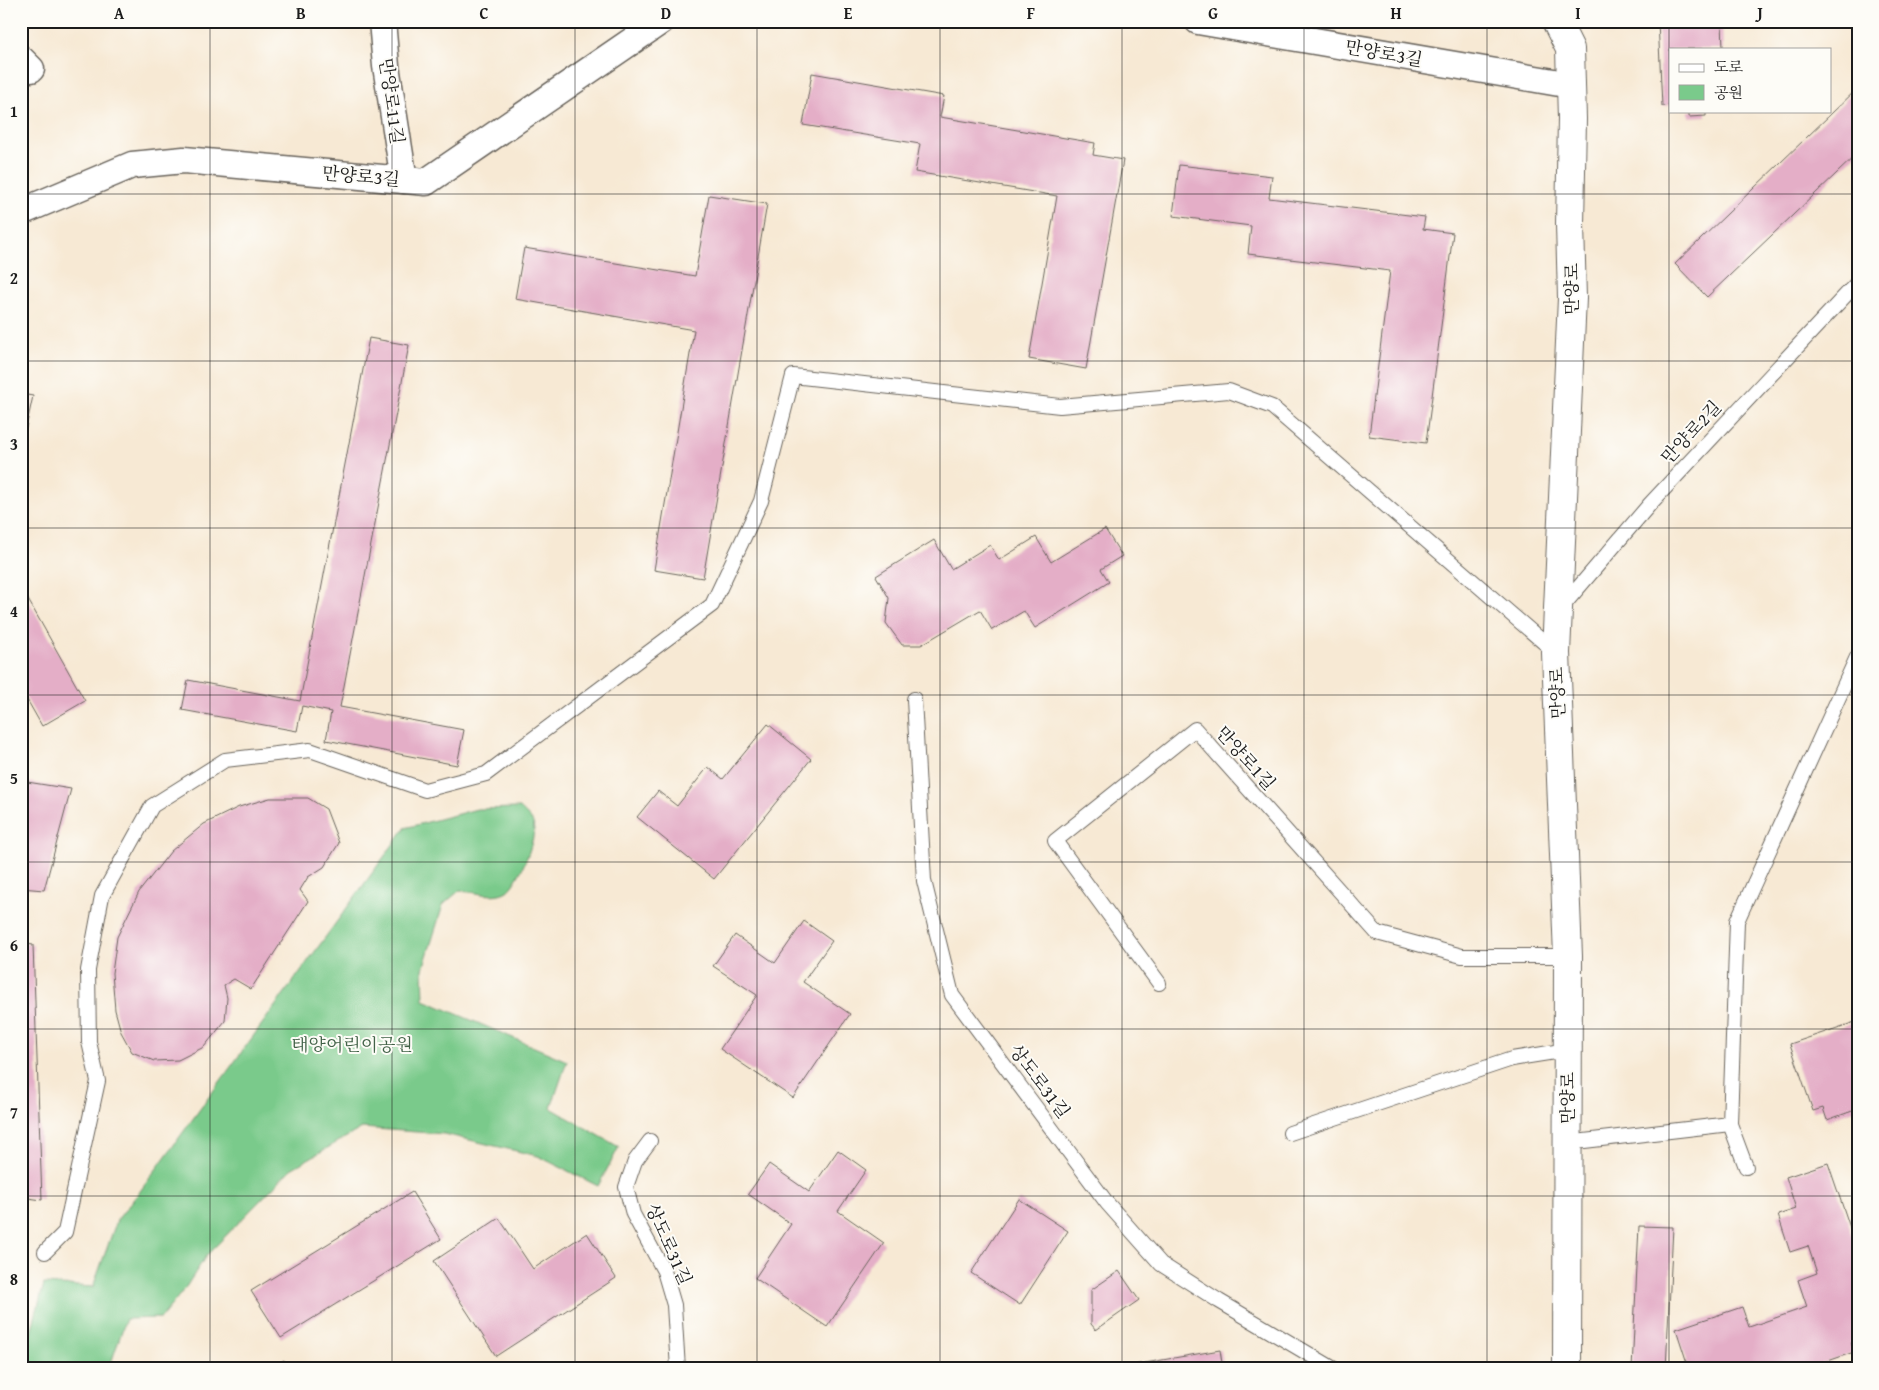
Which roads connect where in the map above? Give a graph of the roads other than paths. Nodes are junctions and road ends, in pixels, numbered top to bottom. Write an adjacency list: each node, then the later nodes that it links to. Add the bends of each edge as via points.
1 (382, 21): 6 (street, 만양로11길)
2 (661, 21): 6 (street, 만양로3길, via 426,182)
3 (1198, 21): 5 (street, 만양로3길)
4 (1556, 21): 5 (street, 만양로, via 1570,49)
5 (1571, 85): 9 (street, 만양로, via 1572,298)
6 (404, 180): 7 (street, 만양로3길, via 184,160 132,165)
7 (21, 212)
8 (1858, 282): 9 (lane, 만양로2길, via 1650,504)
9 (1557, 612): 10 (street, 만양로)
10 (1556, 654): 13 (street, 만양로); 21 (lane, via 1272,407 1229,391 1060,406 793,376 761,501 712,605 486,774 426,790 310,750 225,760 152,806 102,896 88,970 89,1042 98,1081 65,1232)
11 (1858, 655): 16 (lane, via 1738,921)
12 (914, 699): 23 (lane, 상도로31길, via 924,881 952,995 1107,1203 1161,1264)
13 (1568, 956): 14 (lane, 만양로1길, via 1462,956 1377,933 1196,729 1055,841); 15 (street, 만양로)
14 (1159, 983)
15 (1567, 1050): 17 (lane, via 1512,1059); 19 (street, 만양로)
16 (1730, 1124): 19 (lane); 20 (lane)
17 (1290, 1133)
18 (650, 1141): 22 (lane, 상도로31길, via 634,1161 626,1187 632,1214 664,1271 674,1305)
19 (1567, 1142): 24 (street, 만양로)
20 (1746, 1167)
21 (45, 1252)
22 (678, 1369)
23 (1334, 1369)
24 (1567, 1369)

